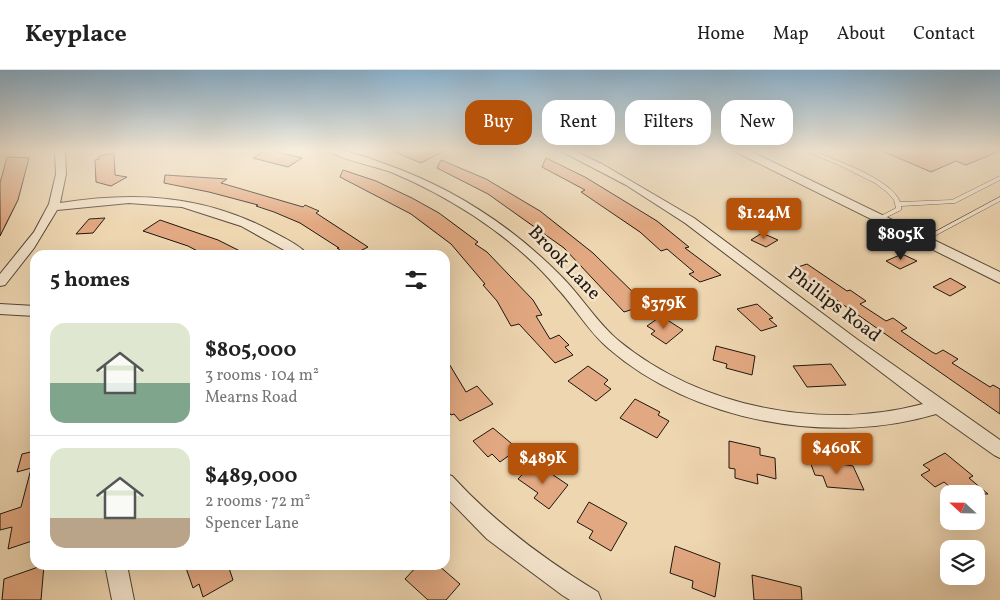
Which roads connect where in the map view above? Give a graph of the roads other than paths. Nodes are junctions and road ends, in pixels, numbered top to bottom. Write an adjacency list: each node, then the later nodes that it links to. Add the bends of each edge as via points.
1 (61, 175): 9 (street)
2 (407, 175): 17 (street, Brook Lane, via 476,211 533,255 615,346 685,388 749,410 811,420 869,422)
3 (617, 175): 17 (street, Phillips Road, via 678,210)
4 (789, 175): 10 (street)
5 (862, 175): 8 (lane, via 895,193)
6 (1000, 178): 8 (lane, via 954,202)
7 (1000, 200): 11 (lane)
8 (900, 204): 10 (lane, via 900,209)
9 (51, 208): 12 (street, via 120,200 178,204 218,214 260,230); 14 (street, via 34,239)
10 (880, 219): 11 (street)
11 (923, 240): 13 (street)
12 (294, 250)
13 (1000, 278)
14 (0, 282)
15 (0, 309): 16 (street)
16 (30, 311)
17 (939, 406): 18 (street, Phillips Road)
18 (1000, 450)
19 (450, 487): 22 (street, via 521,554)
20 (117, 570): 21 (street)
21 (123, 600)
22 (590, 600)

